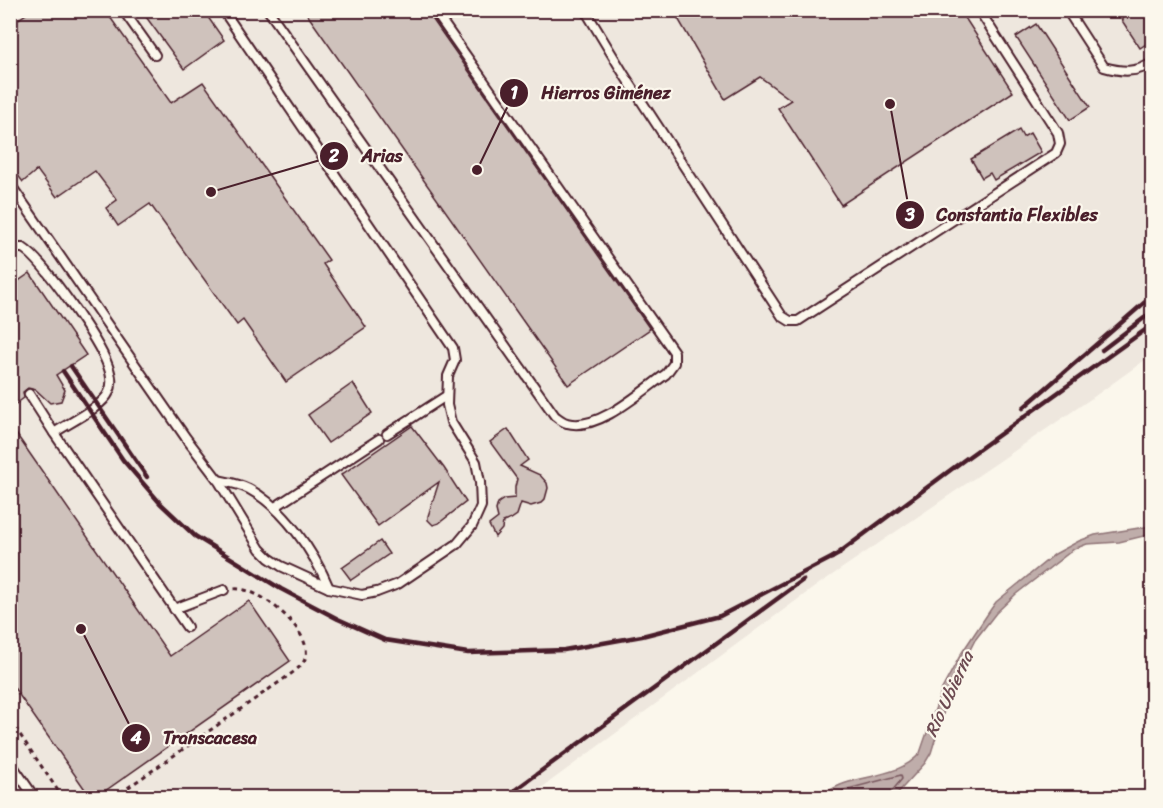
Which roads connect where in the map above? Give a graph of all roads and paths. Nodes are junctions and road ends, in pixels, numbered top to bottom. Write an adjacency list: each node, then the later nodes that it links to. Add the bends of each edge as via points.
1 (123, 10): 8 (lane)
2 (223, 10): 13 (lane, via 449,339 455,360)
3 (268, 10): 4 (lane, via 555,416 565,423 580,425 601,420 666,374 674,363 674,352)
4 (434, 10)
5 (585, 10): 6 (lane, via 782,316 790,321 798,321 1056,153 1060,144 1058,134)
6 (979, 10)
7 (1067, 10): 9 (lane, via 1104,67 1132,71)
8 (155, 55)
9 (1152, 63)
10 (10, 184): 17 (lane)
11 (10, 248): 14 (lane, via 23,248 39,261 100,346 112,377 105,398)
12 (29, 394): 14 (lane)
13 (446, 396): 15 (lane); 19 (lane, via 451,422 478,472 481,506 472,526 457,544 398,584 362,595)
14 (54, 433): 21 (lane)
15 (387, 434)
16 (379, 439): 18 (lane)
17 (218, 480): 18 (lane, via 247,487); 19 (lane, via 269,558)
18 (275, 507): 19 (lane, via 322,570)
19 (329, 588)
20 (224, 590): 21 (lane); 27 (path, via 243,588 281,611 307,645 306,658 288,676)
21 (174, 609): 22 (lane)
22 (187, 627)
23 (10, 720): 26 (path)
24 (10, 762): 25 (lane)
25 (35, 798)
26 (63, 798)
27 (113, 798)

